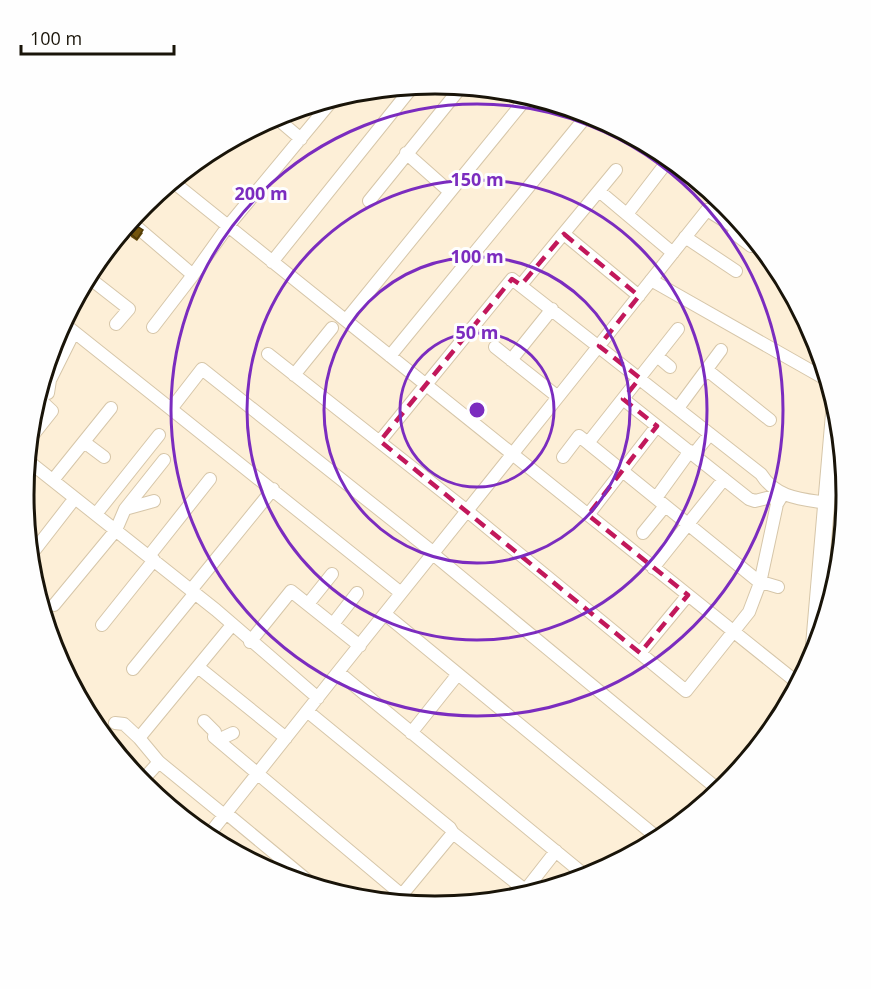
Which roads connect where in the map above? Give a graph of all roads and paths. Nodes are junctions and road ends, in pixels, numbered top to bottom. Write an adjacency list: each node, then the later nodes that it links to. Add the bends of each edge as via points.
1 (407, 94): 24 (street)
2 (455, 94): 8 (street)
3 (522, 103): 13 (street)
4 (325, 109): 7 (street)
5 (582, 121): 44 (street)
6 (283, 124): 7 (street)
7 (301, 139): 16 (street)
8 (406, 153): 13 (street); 14 (street)
9 (664, 165): 15 (street)
10 (616, 170): 12 (street)
11 (179, 186): 16 (street)
12 (599, 191): 15 (street); 20 (street)
13 (450, 192): 32 (street)
14 (369, 201)
15 (627, 214): 23 (street)
16 (228, 226): 24 (street); 26 (street)
17 (137, 227): 26 (street)
18 (734, 227): 21 (street, via 707,210)
19 (736, 229): 22 (street, via 734,233)
20 (564, 234): 29 (street); 30 (street)
21 (685, 237): 23 (street); 25 (street)
22 (748, 243)
23 (673, 253): 27 (street)
24 (272, 262): 32 (street)
25 (736, 270)
26 (193, 275): 34 (street)
27 (651, 280): 30 (street); 50 (street)
28 (96, 282): 33 (street, via 129,309)
29 (521, 285): 31 (street); 52 (street, via 512,279)
30 (639, 296): 39 (street)
31 (552, 309): 39 (street); 46 (street)
32 (346, 321): 44 (street)
33 (116, 324)
34 (153, 327)
35 (332, 328): 49 (street)
36 (70, 329): 38 (street)
37 (678, 329): 45 (street)
38 (74, 332): 43 (street); 58 (street)
39 (599, 346): 51 (street); 54 (street)
40 (495, 347): 46 (street)
41 (721, 351): 48 (street)
42 (268, 354): 49 (street)
43 (60, 356)
44 (390, 356): 52 (street)
45 (657, 356): 47 (street); 51 (street)
46 (511, 360): 54 (street)
47 (670, 367)
48 (707, 370): 57 (street); 59 (street)
49 (294, 375): 65 (street)
50 (818, 375)
51 (639, 378): 55 (street); 57 (street)
52 (426, 385): 65 (street); 69 (street)
53 (47, 396): 60 (street, via 52,411)
54 (558, 397): 69 (street)
55 (623, 399): 61 (street); 67 (street)
56 (111, 408): 64 (street)
57 (678, 408): 62 (street)
58 (171, 409): 79 (street); 95 (street, via 202,369)
59 (770, 420)
60 (41, 425)
61 (657, 426): 68 (street); 75 (street)
62 (710, 434): 68 (street); 80 (street)
63 (159, 435): 86 (street)
64 (84, 441): 70 (street); 78 (street)
65 (380, 441): 85 (street)
66 (833, 441): 87 (main road)
67 (588, 443): 71 (street, via 579,436); 75 (street)
68 (692, 452): 77 (street); 83 (street)
69 (511, 454): 85 (street); 88 (street)
70 (104, 457)
71 (563, 457)
72 (164, 460): 84 (street)
73 (35, 466): 78 (street)
74 (836, 466): 87 (main road)
75 (623, 472): 83 (street); 88 (street)
76 (210, 479): 96 (street)
77 (724, 479): 80 (street, via 755,501); 89 (street)
78 (53, 480): 81 (street)
79 (273, 489): 102 (street); 104 (street)
80 (783, 494): 87 (street); 99 (street, via 777,504)
81 (75, 498): 86 (street); 92 (street)
82 (154, 501): 84 (street)
83 (660, 502): 89 (street); 91 (street)
84 (125, 509): 90 (street)
85 (466, 510): 95 (street); 116 (street)
86 (96, 514): 90 (street)
87 (829, 514): 101 (main road); 109 (main road)
88 (588, 515): 97 (street)
89 (689, 525): 97 (street); 99 (street)
90 (116, 530): 96 (street); 107 (street)
91 (643, 533)
92 (42, 540): 93 (street); 94 (street)
93 (37, 541)
94 (38, 545)
95 (433, 554): 104 (street); 134 (street)
96 (151, 558): 102 (street); 111 (street)
97 (653, 568): 105 (street)
98 (332, 574): 106 (street)
99 (760, 583): 100 (street); 113 (street, via 749,612)
100 (778, 587)
101 (826, 587)
102 (193, 592): 112 (street); 118 (street)
103 (357, 593): 110 (street)
104 (401, 593): 108 (street)
105 (688, 596): 113 (street); 116 (street)
106 (308, 604): 110 (street); 114 (street, via 291,591)
107 (54, 605)
108 (385, 614): 115 (street); 120 (street)
109 (818, 614)
110 (333, 624): 115 (street)
111 (102, 625)
112 (232, 625): 114 (street); 117 (street)
113 (734, 632): 116 (street, via 686,692); 121 (street)
114 (250, 642): 122 (street)
115 (360, 646): 119 (street)
116 (640, 653)
117 (198, 667): 128 (street); 129 (street)
118 (133, 669)
119 (338, 672): 122 (street); 127 (street)
120 (458, 674): 127 (street); 137 (street)
121 (792, 678)
122 (318, 698): 123 (street)
123 (307, 711): 129 (street); 138 (street)
124 (204, 721): 130 (street)
125 (116, 723): 128 (street, via 124,724)
126 (233, 733): 130 (street)
127 (411, 733): 139 (street)
128 (138, 738): 131 (street)
129 (286, 738): 133 (street)
130 (218, 740): 133 (street)
131 (159, 762): 132 (street); 135 (street)
132 (148, 774)
133 (256, 774): 135 (street); 144 (street)
134 (713, 784)
135 (225, 814): 136 (street); 140 (street)
136 (214, 828)
137 (651, 832)
138 (453, 833): 143 (street); 145 (street)
139 (556, 852): 141 (street); 142 (street)
140 (284, 866)
141 (577, 869)
142 (529, 884)
143 (516, 888)
144 (393, 893)
145 (402, 894)

